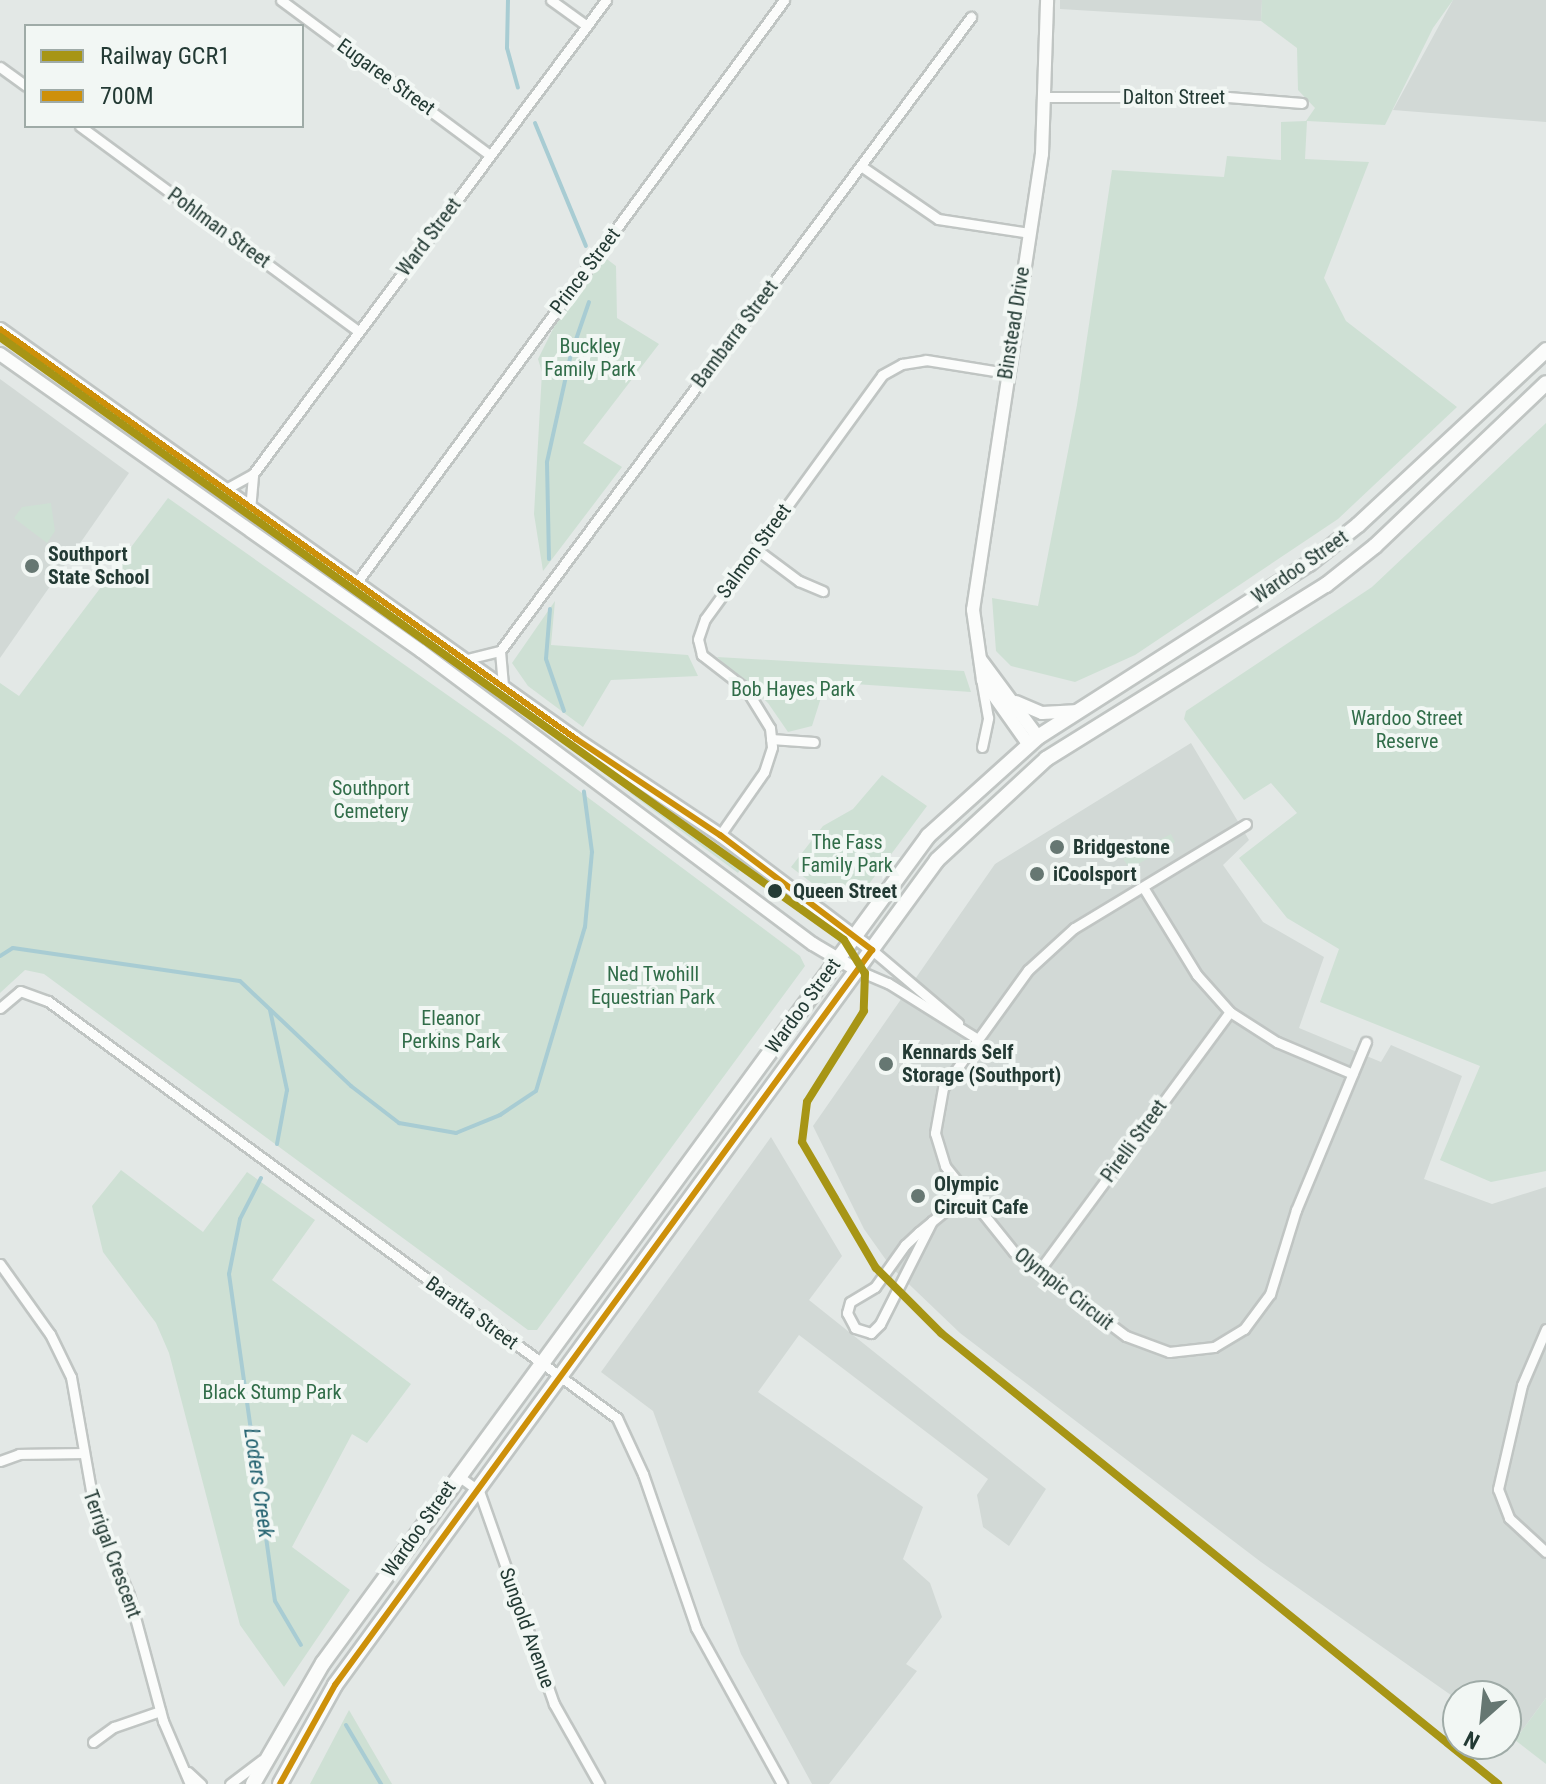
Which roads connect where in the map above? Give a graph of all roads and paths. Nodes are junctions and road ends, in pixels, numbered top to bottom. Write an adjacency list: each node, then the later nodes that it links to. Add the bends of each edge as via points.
1 (281, 0): 13 (street, Eugaree Street)
2 (551, 0): 7 (street)
3 (606, 0): 7 (street, Ward Street)
4 (784, 0): 26 (street, Prince Street)
5 (1047, 0): 10 (street, Binstead Drive)
6 (971, 17): 14 (street, Bambarra Street)
7 (587, 26): 13 (street, Ward Street)
8 (0, 67): 9 (street)
9 (24, 85)
10 (1046, 97): 11 (street, Dalton Street, via 1228,97); 15 (street, Binstead Drive)
11 (1302, 103)
12 (83, 128): 17 (street, Pohlman Street)
13 (490, 155): 17 (street, Ward Street)
14 (861, 166): 15 (street, via 938,219); 29 (street, Bambarra Street)
15 (1029, 233): 20 (street, Binstead Drive)
16 (0, 329): 23 (street)
17 (358, 331): 22 (street, Ward Street)
18 (1546, 350): 34 (main road, Wardoo Street, via 1309,564)
19 (0, 354): 45 (street, via 434,660)
20 (1006, 373): 25 (street, Salmon Street, via 926,360 882,375); 28 (street, Binstead Drive, via 975,582)
21 (1546, 383): 39 (main road, Wardoo Street, via 1375,546 1326,585)
22 (253, 474): 23 (street, Ward Street); 24 (street)
23 (222, 490): 24 (street)
24 (250, 510): 26 (street)
25 (756, 549): 27 (street, via 799,581); 35 (street, Salmon Street, via 705,619 698,639 702,655 754,699)
26 (357, 582): 30 (street)
27 (823, 591)
28 (976, 646): 31 (street, Binstead Drive); 32 (street, Binstead Drive)
29 (500, 651): 30 (street, via 479,660); 33 (street, via 498,675)
30 (465, 658): 33 (street)
31 (980, 672): 36 (street, Binstead Drive); 38 (street, Binstead Drive, via 988,718)
32 (996, 683): 34 (street, Binstead Drive, via 1033,711); 36 (street, Binstead Drive)
33 (503, 685): 41 (street)
34 (1079, 711): 36 (main road, Wardoo Street)
35 (771, 739): 37 (street); 41 (street, via 764,772)
36 (1034, 741): 39 (main road); 43 (main road, Wardoo Street, via 928,836)
37 (814, 742)
38 (982, 747)
39 (1046, 759): 44 (main road, Wardoo Street, via 937,860)
40 (1246, 824): 42 (street, Olympic Circuit)
41 (720, 835): 43 (street)
42 (1143, 887): 48 (street, via 1197,975); 50 (street, Olympic Circuit, via 1052,946)
43 (855, 935): 44 (street); 45 (main road, Wardoo Street)
44 (872, 950): 46 (main road, Wardoo Street); 49 (street)
45 (837, 960): 46 (street); 58 (main road, Wardoo Street)
46 (857, 970): 49 (street); 59 (main road, Wardoo Street)
47 (0, 1008): 58 (street, Baratta Street, via 20,991 48,1001)
48 (1230, 1012): 52 (street, via 1277,1042); 56 (street, Pirelli Street)
49 (966, 1031): 50 (street)
50 (976, 1038): 53 (street, Olympic Circuit, via 949,1076 935,1117 938,1149)
51 (1366, 1042): 52 (street, Olympic Circuit)
52 (1353, 1074): 56 (street, Olympic Circuit, via 1296,1210 1270,1294 1254,1319 1232,1338 1184,1352 1140,1345)
53 (964, 1195): 54 (street); 56 (street, Olympic Circuit)
54 (932, 1221): 54 (street, via 880,1324 871,1333 857,1330 848,1319 850,1302 873,1289 905,1245)
55 (0, 1264): 60 (street, Terrigal Crescent, via 62,1355 77,1394)
56 (1038, 1272)
57 (1546, 1329): 64 (street, via 1522,1385 1498,1489 1509,1518)
58 (541, 1363): 59 (street, Baratta Street); 62 (main road, Wardoo Street)
59 (561, 1378): 63 (main road, Wardoo Street); 75 (street, Baratta Street, via 624,1426 696,1628)
60 (82, 1453): 61 (street, via 19,1454); 65 (street, Terrigal Crescent, via 95,1513 129,1595)
61 (0, 1461)
62 (457, 1475): 63 (street); 67 (main road, Wardoo Street, via 311,1680)
63 (479, 1491): 73 (main road, Wardoo Street, via 335,1685); 74 (street, Sungold Avenue, via 554,1704)
64 (1546, 1552)
65 (160, 1711): 66 (street, via 114,1727); 68 (street, Terrigal Crescent)
66 (93, 1742)
67 (267, 1755): 71 (street); 72 (main road, Wardoo Street)
68 (181, 1763): 69 (street, Terrigal Crescent); 70 (street, Terrigal Crescent)
69 (190, 1784)
70 (201, 1784)
71 (230, 1784)
72 (253, 1784)
73 (280, 1784)
74 (599, 1784)
75 (782, 1784)

